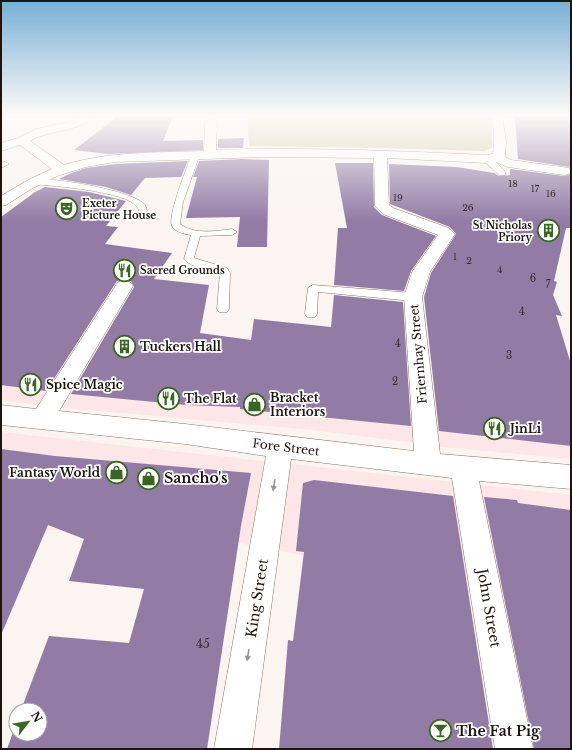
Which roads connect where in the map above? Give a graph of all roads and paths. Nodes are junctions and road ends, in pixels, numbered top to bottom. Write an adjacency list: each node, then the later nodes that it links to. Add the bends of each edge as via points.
1 (36, 151): 8 (street)
2 (210, 151): 5 (street)
3 (500, 151): 7 (street, via 499,156)
4 (196, 154): 5 (street); 8 (street, via 111,159); 15 (lane, via 174,220 180,228)
5 (210, 154): 6 (street)
6 (380, 154): 7 (street); 17 (street, Friernhay Street, via 382,206 388,211 447,234 421,272)
7 (491, 158): 9 (street); 10 (lane)
8 (62, 170): 11 (street)
9 (564, 171)
10 (502, 173)
11 (33, 182): 12 (street); 13 (lane, via 88,187 109,192 135,201 141,205)
12 (1, 202)
13 (143, 211)
14 (232, 232): 15 (lane)
15 (196, 233): 18 (lane, via 189,259 223,270)
16 (124, 286): 21 (street)
17 (413, 297): 19 (lane, via 312,288); 23 (street, Friernhay Street)
18 (223, 309)
19 (311, 314)
20 (1, 415): 21 (street, Fore Street)
21 (42, 419): 22 (street, Fore Street)
22 (280, 447): 23 (street, Fore Street); 26 (street, King Street, one-way to 26)
23 (428, 463): 24 (street, Fore Street)
24 (463, 468): 25 (street, Fore Street); 27 (street, John Street)
25 (571, 477)
26 (233, 749)
27 (514, 749)

